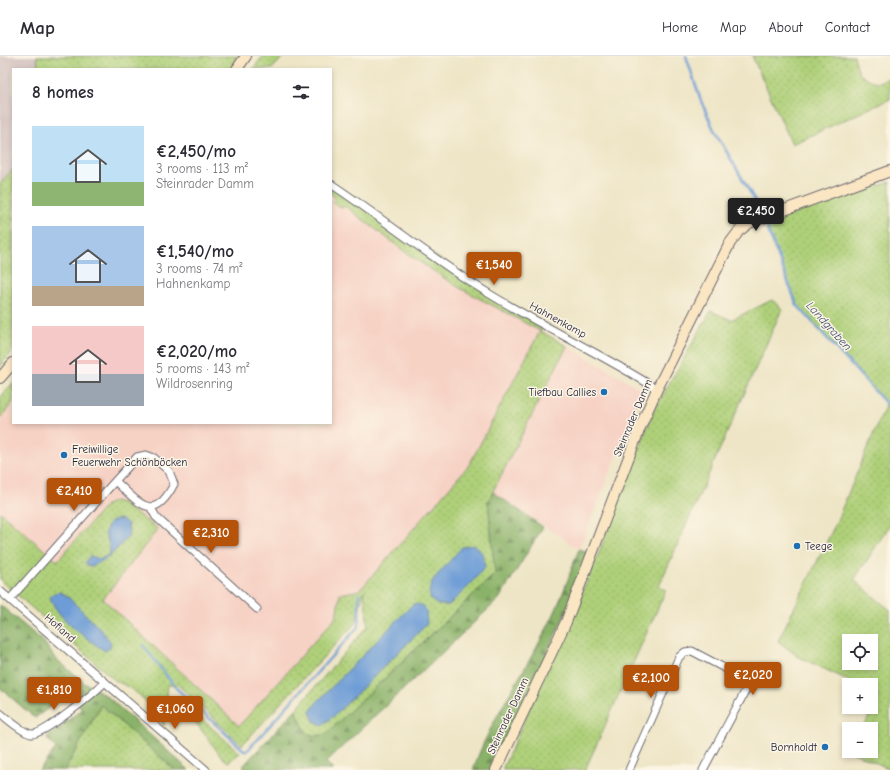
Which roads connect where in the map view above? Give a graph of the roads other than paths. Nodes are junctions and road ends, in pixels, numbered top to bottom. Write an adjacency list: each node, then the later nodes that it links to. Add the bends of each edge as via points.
1 (246, 56): 2 (main road)
2 (238, 68)
3 (890, 171): 7 (main road, Steinrader Damm, via 775,212 749,223 739,231 730,243)
4 (332, 185): 7 (street, Hahnenkamp, via 488,293)
5 (12, 364): 6 (main road)
6 (0, 378)
7 (657, 389): 16 (main road, Steinrader Damm, via 566,622)
8 (115, 481): 9 (street, via 143,506); 9 (street, via 137,457 146,455 154,458 169,471 174,484 159,504); 11 (street)
9 (151, 508): 12 (street, via 156,517)
10 (0, 591): 11 (street, Hofland)
11 (10, 599): 13 (street, Hofland)
12 (257, 609)
13 (105, 682): 14 (street, via 38,734 24,731); 15 (street, Hofland)
14 (0, 713)
15 (206, 770)
16 (496, 770)
17 (629, 770): 18 (street, via 679,657 685,652 692,651 745,679 748,686)
18 (703, 770)

